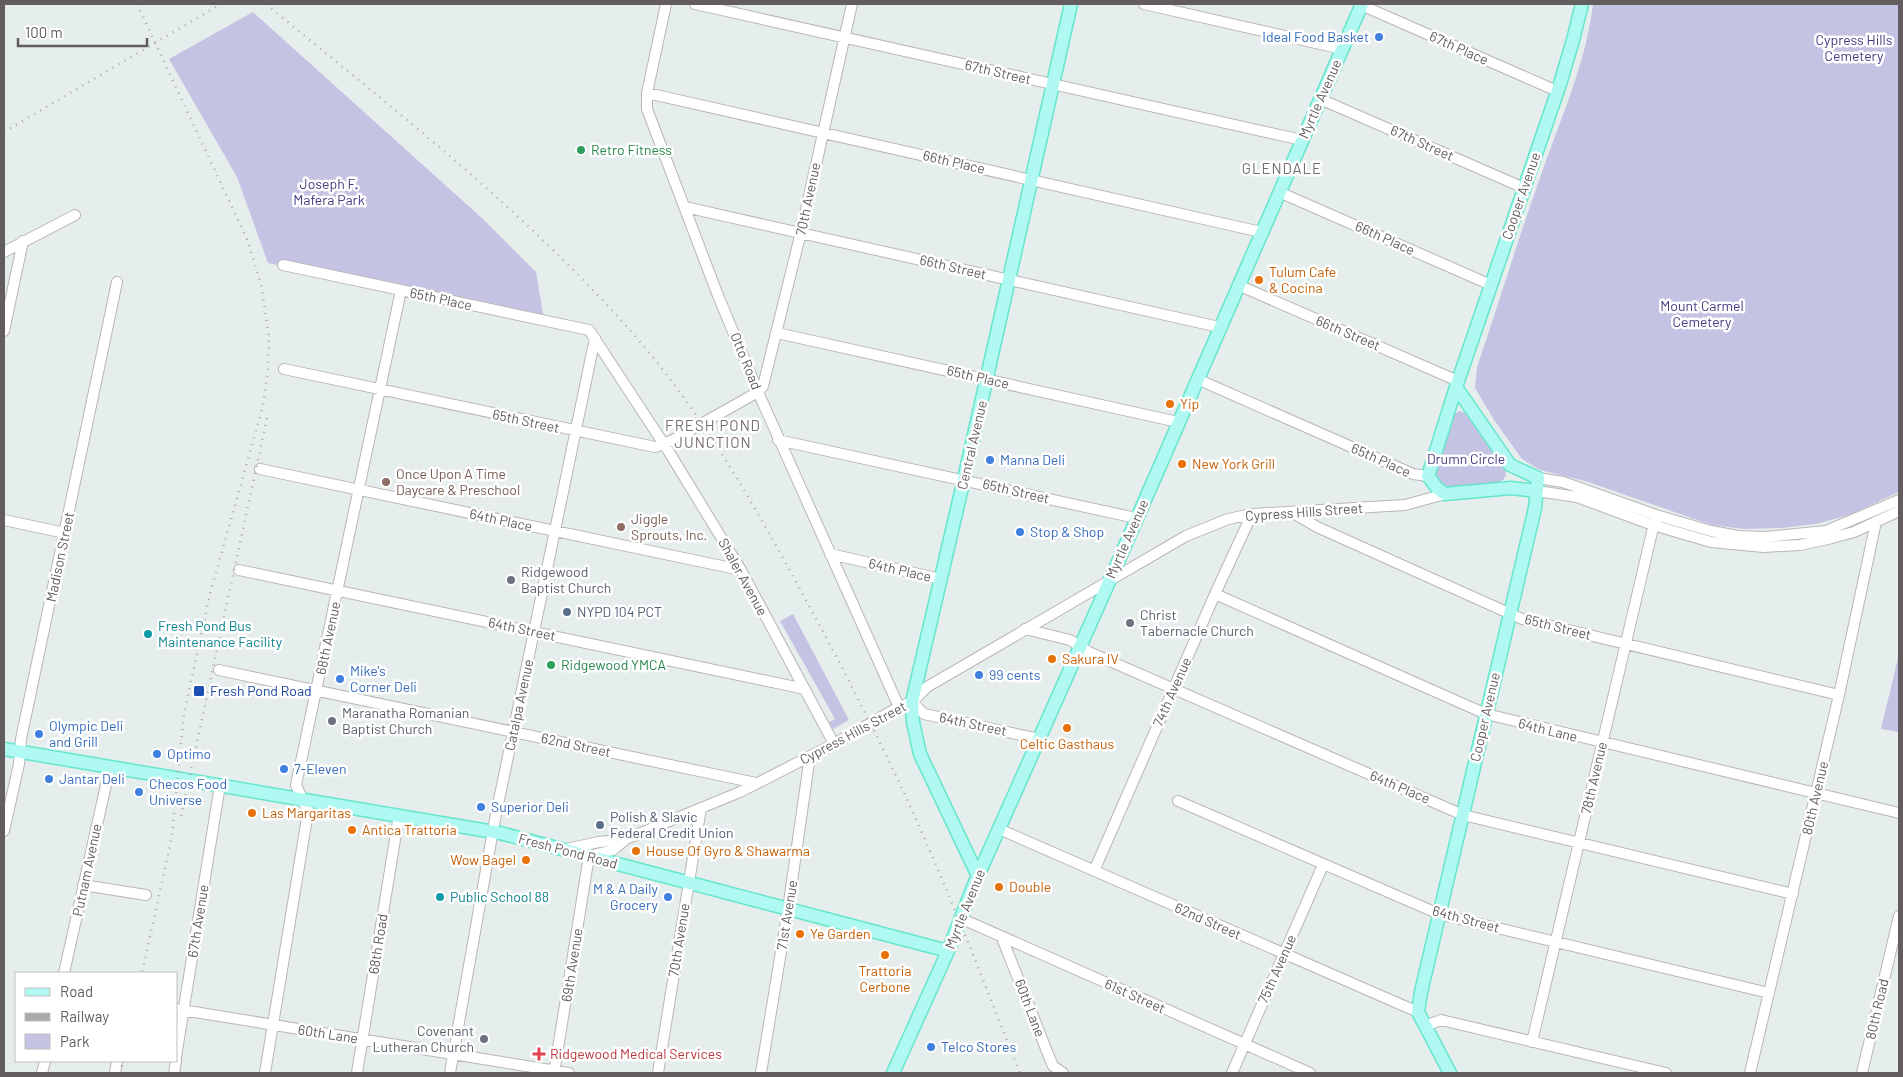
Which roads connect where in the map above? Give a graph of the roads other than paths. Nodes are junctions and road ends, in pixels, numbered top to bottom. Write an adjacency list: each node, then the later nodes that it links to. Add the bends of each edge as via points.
1 (666, 4): 12 (street, Otto Road)
2 (695, 4): 8 (street, 67th Street)
3 (852, 4): 8 (street, 70th Avenue)
4 (1071, 4): 10 (main road, Central Avenue)
5 (1144, 4): 9 (street)
6 (1362, 4): 9 (main road, Myrtle Avenue); 11 (street, 67th Place)
7 (1582, 4): 11 (main road, Cooper Avenue)
8 (844, 37): 10 (street, 67th Street); 14 (street, 70th Avenue)
9 (1342, 49): 13 (main road, Myrtle Avenue)
10 (1053, 84): 15 (street, 67th Street); 16 (main road, Central Avenue)
11 (1557, 91): 17 (main road, Cooper Avenue)
12 (647, 94): 14 (street, 66th Place); 19 (street, Otto Road, via 647,109)
13 (1320, 99): 15 (main road, Myrtle Avenue); 17 (street, 67th Street)
14 (823, 133): 16 (street, 66th Place); 21 (street, 70th Avenue)
15 (1302, 140): 18 (main road, Myrtle Avenue)
16 (1032, 180): 22 (street, 66th Place); 26 (main road, Central Avenue)
17 (1524, 188): 29 (main road, Cooper Avenue)
18 (1279, 192): 22 (main road, Myrtle Avenue); 29 (street, 66th Place)
19 (686, 207): 21 (street, 66th Street); 40 (street, Otto Road)
20 (75, 215): 23 (street)
21 (802, 232): 26 (street, 66th Street); 33 (street, 70th Avenue)
22 (1261, 232): 28 (main road, Myrtle Avenue)
23 (23, 241): 24 (street); 32 (street)
24 (4, 252)
25 (283, 265): 30 (street, 65th Place)
26 (1009, 279): 31 (street, 66th Street); 36 (main road, Central Avenue)
27 (117, 282): 62 (street, Madison Street)
28 (1238, 285): 31 (main road, Myrtle Avenue); 38 (street, 66th Street)
29 (1491, 285): 38 (main road, Cooper Avenue)
30 (401, 290): 34 (street, 65th Place, via 589,330); 39 (street, 68th Avenue)
31 (1219, 327): 37 (main road, Myrtle Avenue)
32 (4, 331)
33 (777, 332): 36 (street, 65th Place); 40 (street, 70th Avenue, via 763,386)
34 (595, 338): 42 (street, Catalpa Avenue); 44 (street, Shaler Avenue)
35 (284, 370): 39 (street, 65th Street)
36 (986, 379): 41 (street, 65th Place); 48 (main road, Central Avenue)
37 (1197, 379): 41 (main road, Myrtle Avenue); 47 (street, 65th Place, via 1413,474)
38 (1457, 384): 45 (main road); 47 (main road, Cooper Avenue)
39 (380, 390): 42 (street, 65th Street); 51 (street, 68th Avenue)
40 (758, 392): 43 (street, Otto Road); 44 (street, 65th Street)
41 (1178, 422): 57 (main road, Myrtle Avenue)
42 (577, 432): 44 (street, 65th Street, via 654,447); 61 (street, Catalpa Avenue)
43 (778, 440): 48 (street, 65th Street); 63 (street, Otto Road)
44 (664, 444): 65 (street, Shaler Avenue)
45 (1510, 464): 49 (main road); 50 (main road, via 1510,476)
46 (260, 469): 51 (street, 64th Place)
47 (1428, 476): 52 (main road)
48 (964, 479): 57 (street, 65th Street); 66 (main road, Central Avenue)
49 (1538, 485): 50 (main road, Cypress Hills Street); 59 (street, Cypress Hills Street, via 1563,482); 70 (main road, Cooper Avenue)
50 (1502, 488): 52 (main road, Cypress Hills Street)
51 (359, 490): 61 (street, 64th Place); 68 (street, 68th Avenue)
52 (1446, 494): 55 (street, Cypress Hills Street, via 1405,505)
53 (1899, 500): 59 (street, Cypress Hills Street, via 1826,531 1765,537 1738,536)
54 (1899, 511): 60 (street, Cypress Hills Street)
55 (1293, 513): 56 (street, Cypress Hills Street); 70 (street, 65th Street, via 1317,527)
56 (1252, 514): 67 (street, Cypress Hills Street, via 1228,519 1186,536); 69 (street, 74th Avenue)
57 (1136, 518): 67 (main road, Myrtle Avenue)
58 (4, 520): 62 (street)
59 (1655, 520): 60 (street, Cypress Hills Street, via 1711,542 1764,547 1800,545 1832,538); 73 (street, 78th Avenue)
60 (1876, 522): 79 (street, 80th Avenue)
61 (556, 532): 65 (street, 64th Place); 72 (street, Catalpa Avenue)
62 (65, 533): 88 (street, Madison Street)
63 (830, 554): 66 (street, 64th Place); 81 (street, Otto Road)
64 (239, 570): 68 (street, 64th Street)
65 (741, 570): 76 (street, Shaler Avenue)
66 (941, 579): 80 (main road, Central Avenue)
67 (1110, 580): 71 (street, Cypress Hills Street); 74 (main road, Myrtle Avenue)
68 (338, 590): 72 (street, 64th Street); 78 (street, 68th Avenue)
69 (1215, 594): 77 (street, 74th Avenue); 82 (street, 64th Lane)
70 (1510, 614): 73 (street, 65th Street); 82 (main road, Cooper Avenue)
71 (1025, 629): 74 (street, 64th Place, via 1070,640); 80 (street, Cypress Hills Street, via 927,687)
72 (534, 632): 76 (street, 64th Street); 83 (street, Catalpa Avenue)
73 (1626, 644): 79 (street, 65th Street); 85 (street, 78th Avenue)
74 (1080, 646): 77 (street, 64th Place); 84 (main road, Myrtle Avenue)
75 (219, 670): 78 (street, 62nd Street)
76 (804, 689): 86 (street, Shaler Avenue)
77 (1174, 689): 99 (street, 64th Place); 108 (street, 74th Avenue)
78 (317, 690): 83 (street, 62nd Street); 94 (street, 68th Avenue, via 296,785)
79 (1839, 695): 93 (street, 80th Avenue)
80 (912, 702): 81 (street, Cypress Hills Street); 84 (street, 64th Street, via 924,714); 109 (main road, Central Avenue, via 912,722 920,754)
81 (899, 707): 86 (street, Cypress Hills Street)
82 (1486, 714): 85 (street, 64th Lane); 99 (main road, Cooper Avenue)
83 (513, 732): 91 (street, 62nd Street); 102 (street, Catalpa Avenue)
84 (1039, 739): 100 (main road, Myrtle Avenue)
85 (1602, 743): 93 (street, 64th Lane); 104 (street, 78th Avenue)
86 (834, 744): 89 (street, Cypress Hills Street)
87 (4, 749): 88 (main road, Fresh Pond Road)
88 (20, 752): 90 (main road, Fresh Pond Road); 101 (street, Madison Street)
89 (810, 756): 91 (street, Cypress Hills Street); 114 (street, 71st Avenue)
90 (110, 767): 92 (main road, Fresh Pond Road); 111 (street, Putnam Avenue)
91 (756, 783): 96 (street, Cypress Hills Street)
92 (220, 785): 94 (main road, Fresh Pond Road); 124 (street, 67th Avenue)
93 (1816, 794): 97 (street, 64th Lane); 112 (street, 80th Avenue)
94 (302, 799): 98 (main road, Fresh Pond Road); 126 (street, 68th Avenue, via 308,812)
95 (1178, 801): 107 (street, 64th Street)
96 (701, 808): 103 (street, Cypress Hills Street); 110 (street, 70th Avenue)
97 (1899, 813)
98 (399, 815): 102 (main road, Fresh Pond Road); 129 (street, 68th Road)
99 (1462, 815): 104 (street, 64th Place); 115 (main road, Cooper Avenue)
100 (999, 829): 108 (street, 62nd Street); 109 (main road, Myrtle Avenue)
101 (4, 831)
102 (492, 831): 105 (main road, Fresh Pond Road); 132 (street, Catalpa Avenue)
103 (626, 839): 105 (street, Cypress Hills Street); 106 (street, Cypress Hills Street, via 613,850)
104 (1579, 842): 112 (street, 64th Place); 119 (street, 78th Avenue)
105 (562, 849): 106 (main road, Fresh Pond Road)
106 (589, 856): 110 (main road, Fresh Pond Road); 133 (street, 69th Avenue)
107 (1323, 865): 115 (street, 64th Street); 121 (street, 75th Avenue)
108 (1094, 871): 121 (street, 62nd Street)
109 (978, 876): 117 (main road, Myrtle Avenue)
110 (688, 882): 114 (main road, Fresh Pond Road); 138 (street, 70th Avenue)
111 (84, 885): 113 (street); 122 (street, Putnam Avenue)
112 (1793, 894): 123 (street, 80th Avenue)
113 (146, 895)
114 (788, 909): 120 (main road, Fresh Pond Road); 139 (street, 71st Avenue)
115 (1439, 914): 119 (street, 64th Street); 125 (main road, Cooper Avenue)
116 (1899, 916): 147 (street, 80th Road)
117 (960, 918): 118 (street, 61st Street); 120 (main road, Myrtle Avenue)
118 (1002, 938): 131 (street, 61st Street); 141 (street, 60th Lane, via 1053,1066)
119 (1555, 942): 123 (street, 64th Street); 130 (street, 78th Avenue)
120 (948, 951): 140 (main road, Myrtle Avenue)
121 (1284, 954): 125 (street, 62nd Street); 131 (street, 75th Avenue)
122 (64, 972)
123 (1769, 993): 146 (street, 80th Avenue)
124 (180, 1010): 126 (street, 60th Lane); 128 (street, 67th Avenue)
125 (1418, 1012): 127 (main road)
126 (273, 1025): 129 (street, 60th Lane); 134 (street, 68th Avenue)
127 (1425, 1026): 130 (street, via 1441,1020); 144 (main road)
128 (178, 1034)
129 (362, 1040): 132 (street, 60th Lane); 135 (street, 68th Road)
130 (1532, 1042): 145 (street)
131 (1244, 1044): 142 (street, 75th Avenue); 143 (street, 61st Street)
132 (453, 1054): 133 (street, 60th Lane); 136 (street, Catalpa Avenue)
133 (554, 1072): 137 (street, 60th Lane)
134 (265, 1073)
135 (357, 1073)
136 (450, 1073)
137 (569, 1073)
138 (658, 1073)
139 (761, 1073)
140 (893, 1073)
141 (1063, 1073)
142 (1232, 1073)
143 (1310, 1073)
144 (1450, 1073)
145 (1666, 1073)
146 (1750, 1073)
147 (1862, 1073)

